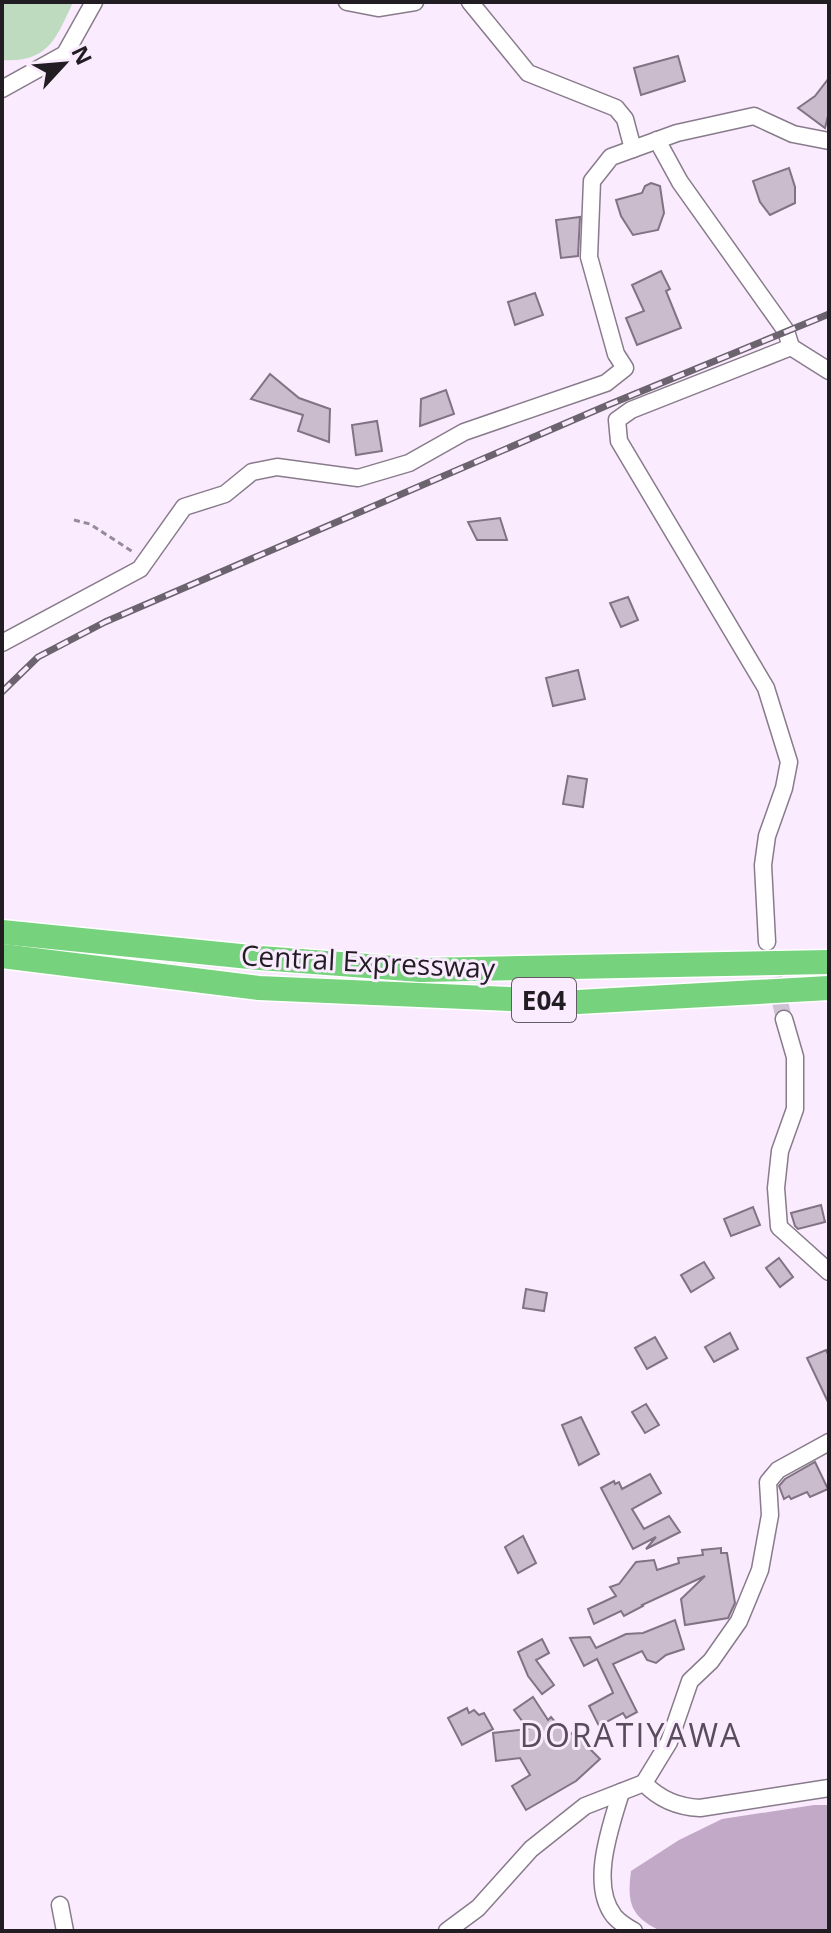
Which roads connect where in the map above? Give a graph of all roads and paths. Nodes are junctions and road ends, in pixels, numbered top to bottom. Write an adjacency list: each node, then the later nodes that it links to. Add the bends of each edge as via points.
1 (94, 2): 5 (street, via 65,54)
2 (347, 2): 3 (street, via 378,8)
3 (415, 2)
4 (470, 2): 8 (street, via 528,73 616,108 625,119)
5 (2, 89)
6 (657, 140): 7 (street, via 754,116 793,134); 8 (street); 9 (street, via 680,182 786,331)
7 (829, 141)
8 (633, 149): 12 (street, via 611,157 592,181 589,257 616,354 625,368 606,383 464,432 409,463 358,478 277,467 252,472 225,494 184,507)
9 (791, 347): 10 (street); 15 (street, via 617,420 619,441 766,688 789,762 763,865)
10 (829, 371)
11 (74, 520): 12 (path, via 90,524)
12 (146, 561): 13 (street)
13 (2, 643)
14 (2, 932): 17 (highway, Central Expressway / E04, via 421,970)
15 (767, 942)
16 (2, 956): 18 (highway, Central Expressway / E04, via 259,988 578,1002)
17 (829, 962)
18 (829, 988)
19 (784, 1019): 20 (street, via 795,1057 795,1109 780,1151 779,1227)
20 (829, 1272)
21 (829, 1442): 22 (street, via 778,1470 768,1482 770,1515 760,1570 739,1621 690,1681 669,1742)
22 (644, 1783): 23 (street, via 681,1807 700,1808); 24 (street)
23 (829, 1788)
24 (621, 1792): 27 (street, via 585,1806 531,1849 478,1908); 28 (street, via 602,1857 612,1914)
25 (60, 1905): 26 (street)
26 (65, 1931)
27 (447, 1931)
28 (634, 1931)

